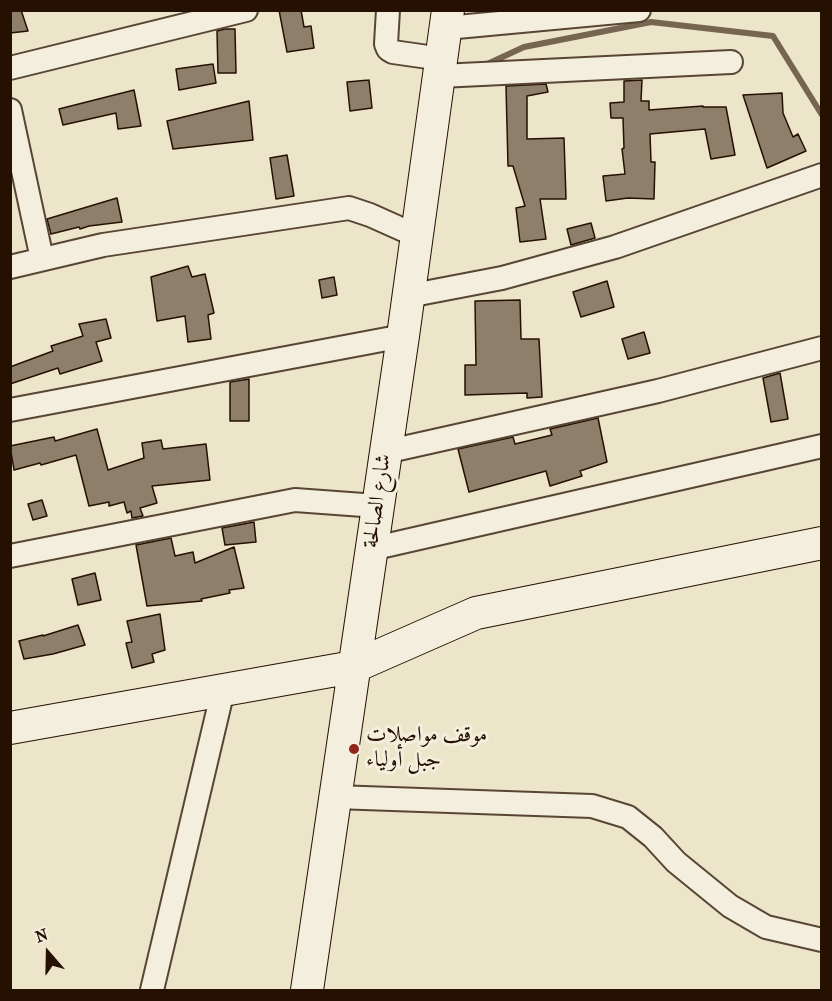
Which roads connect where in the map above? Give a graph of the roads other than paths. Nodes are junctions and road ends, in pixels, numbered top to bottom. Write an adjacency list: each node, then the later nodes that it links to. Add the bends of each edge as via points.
1 (246, 10): 6 (street)
2 (388, 10): 7 (street, via 388,49)
3 (639, 10): 4 (street)
4 (447, 19): 7 (main road, شارع الصالحة)
5 (731, 62): 7 (street)
6 (10, 68)
7 (441, 68): 10 (main road, شارع الصالحة)
8 (10, 110): 11 (street)
9 (822, 175): 13 (street, via 615,247 502,278)
10 (417, 236): 11 (street, via 348,208); 13 (main road, شارع الصالحة)
11 (42, 258): 12 (street)
12 (10, 267)
13 (408, 296): 14 (main road, شارع الصالحة)
14 (403, 336): 16 (street); 18 (main road, شارع الصالحة)
15 (822, 348): 18 (street, via 658,391)
16 (10, 410)
17 (822, 446): 21 (street)
18 (385, 452): 19 (main road, شارع الصالحة)
19 (377, 506): 21 (main road, شارع الصالحة); 22 (street, via 295,500)
20 (822, 543): 23 (main road, via 476,613)
21 (371, 549): 23 (main road, شارع الصالحة)
22 (10, 556)
23 (353, 667): 24 (main road); 26 (main road, شارع الصالحة)
24 (224, 690): 25 (main road); 28 (street)
25 (10, 728)
26 (335, 797): 27 (street, via 592,806 628,817 730,906 766,927); 29 (main road, شارع الصالحة)
27 (822, 940)
28 (152, 990)
29 (307, 990)

